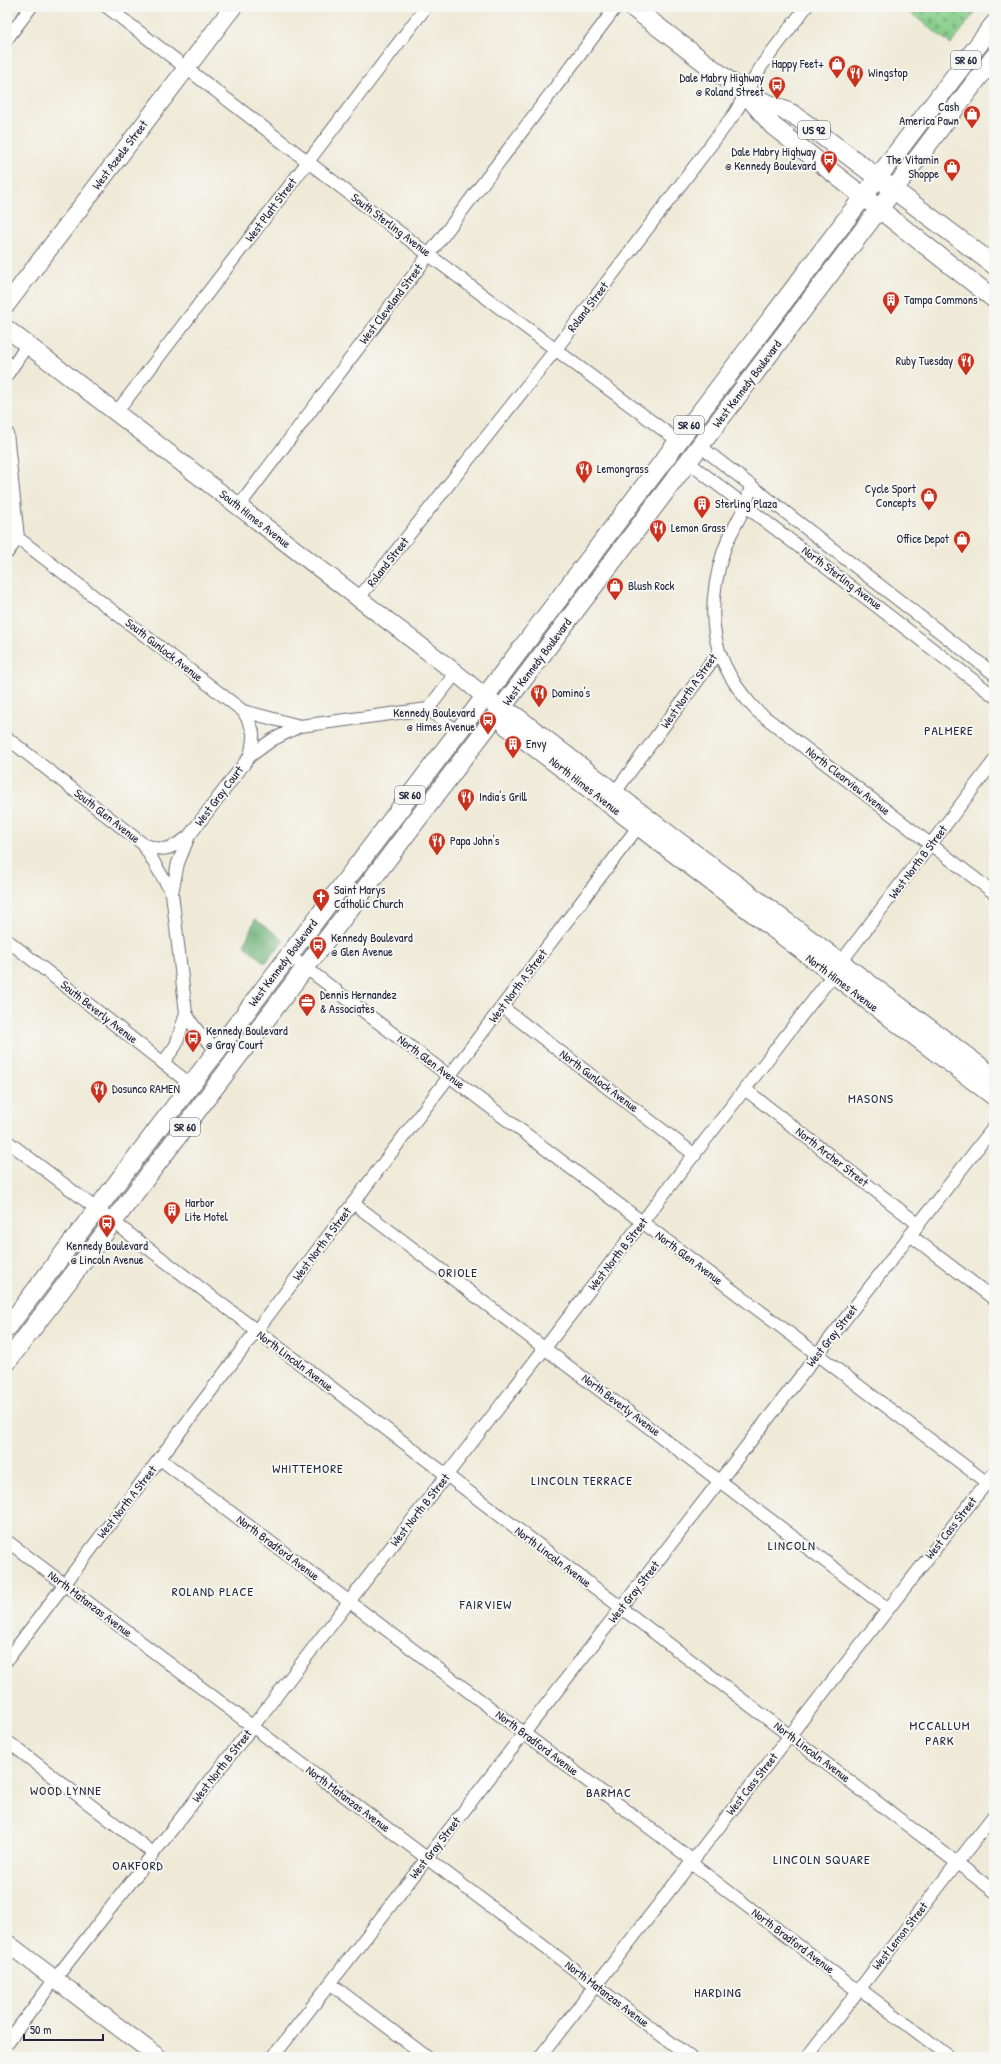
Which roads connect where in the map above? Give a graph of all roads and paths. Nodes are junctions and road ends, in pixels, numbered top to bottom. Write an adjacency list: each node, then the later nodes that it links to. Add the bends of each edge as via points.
1 (31, 7): 9 (street)
2 (107, 7): 11 (street, South Sterling Avenue)
3 (233, 7): 11 (street, West Azeele Street)
4 (426, 7): 13 (street, West Platt Street)
5 (616, 7): 18 (street, West Cleveland Street)
6 (632, 7): 12 (main road, US 92)
7 (806, 7): 12 (street, Roland Street, via 762,66)
8 (994, 24): 14 (main road, West Kennedy Boulevard / SR 60)
9 (7, 39)
10 (994, 57): 15 (main road, West Kennedy Boulevard / SR 60)
11 (186, 69): 13 (street, South Sterling Avenue); 21 (street, West Azeele Street)
12 (746, 94): 14 (main road, US 92, via 792,114); 16 (main road, US 92, via 773,126); 24 (street, Roland Street, via 735,113)
13 (307, 161): 18 (street, South Sterling Avenue); 27 (street, West Platt Street)
14 (876, 178): 15 (main road, US 92); 16 (main road, West Kennedy Boulevard / SR 60)
15 (893, 190): 17 (main road, West Kennedy Boulevard / SR 60); 19 (main road, US 92)
16 (863, 195): 17 (main road, US 92); 25 (main road, West Kennedy Boulevard / SR 60)
17 (880, 208): 20 (main road, US 92); 30 (main road, West Kennedy Boulevard / SR 60)
18 (429, 254): 24 (street, South Sterling Avenue); 34 (street, West Cleveland Street)
19 (994, 265)
20 (994, 299)
21 (7, 304)
22 (7, 328): 23 (street, South Himes Avenue)
23 (28, 344): 26 (street); 27 (street, South Himes Avenue)
24 (556, 349): 29 (street, South Sterling Avenue); 38 (street, Roland Street)
25 (739, 360): 29 (main road, West Kennedy Boulevard / SR 60); 31 (main road, via 735,381 697,432 690,447)
26 (7, 375)
27 (116, 413): 34 (street, South Himes Avenue)
28 (7, 433): 36 (street)
29 (678, 441): 35 (main road, via 679,452 675,462 636,515); 47 (main road, West Kennedy Boulevard / SR 60)
30 (700, 446): 31 (main road, West Kennedy Boulevard / SR 60); 32 (street, North Sterling Avenue)
31 (688, 462): 33 (street, North Sterling Avenue); 35 (main road, West Kennedy Boulevard / SR 60)
32 (751, 485): 33 (street, West North A Street); 39 (street, North Sterling Avenue)
33 (745, 505): 40 (street, North Sterling Avenue); 43 (street, West North A Street, via 723,552 715,586 714,634)
34 (239, 506): 38 (street, South Himes Avenue)
35 (631, 537): 49 (main road, West Kennedy Boulevard / SR 60)
36 (18, 538): 37 (street); 50 (street, South Gunlock Avenue)
37 (7, 553)
38 (358, 599): 44 (street, South Himes Avenue)
39 (916, 613): 40 (street); 41 (street, North Sterling Avenue)
40 (906, 626): 42 (street, North Sterling Avenue)
41 (946, 637): 42 (street); 45 (street, North Sterling Avenue)
42 (936, 652): 46 (street, North Sterling Avenue)
43 (718, 654): 56 (street, West North A Street); 60 (street, North Clearview Avenue, via 742,695 757,711)
44 (456, 673): 47 (street, South Himes Avenue); 48 (street)
45 (994, 674)
46 (994, 696)
47 (485, 697): 49 (street, South Himes Avenue); 52 (main road, West Kennedy Boulevard / SR 60)
48 (428, 709): 51 (street, South Gunlock Avenue); 52 (street)
49 (501, 710): 56 (street, North Himes Avenue, via 515,715); 57 (street, North Himes Avenue, via 506,726); 65 (main road, West Kennedy Boulevard / SR 60)
50 (243, 711): 51 (street, South Gunlock Avenue); 54 (street, via 252,726 254,739)
51 (300, 726): 54 (street, West Gray Court, via 272,740)
52 (458, 732): 64 (main road, West Kennedy Boulevard / SR 60)
53 (7, 738): 59 (street, South Glen Avenue)
54 (250, 756): 58 (street, West Gray Court)
55 (994, 761): 60 (street, West North B Street)
56 (615, 792): 66 (street, North Himes Avenue)
57 (638, 828): 66 (street, North Himes Avenue); 67 (street, West North A Street)
58 (188, 836): 59 (street, via 175,846 164,850); 61 (street, West Gray Court, via 178,863)
59 (142, 844): 61 (street, South Glen Avenue)
60 (931, 844): 62 (street, North Clearview Avenue); 66 (street, West North B Street)
61 (172, 893): 68 (street, South Glen Avenue)
62 (994, 893)
63 (7, 940): 71 (street, South Beverly Avenue)
64 (289, 955): 65 (street, North Glen Avenue); 69 (main road, West Kennedy Boulevard / SR 60)
65 (306, 968): 72 (street, North Glen Avenue); 83 (main road, West Kennedy Boulevard / SR 60)
66 (837, 969): 70 (street, North Himes Avenue); 73 (street, North Himes Avenue); 76 (street, West North B Street)
67 (502, 1007): 72 (street, West North A Street); 80 (street, North Gunlock Avenue)
68 (186, 1013): 69 (street, South Glen Avenue, via 200,1036); 71 (street, South Glen Avenue, via 176,1045)
69 (217, 1049): 74 (main road, West Kennedy Boulevard / SR 60)
70 (934, 1051): 75 (street, via 953,1057); 77 (street, North Himes Avenue)
71 (163, 1063): 74 (street, South Beverly Avenue)
72 (449, 1076): 81 (street, West North A Street); 84 (street, North Glen Avenue)
73 (994, 1076)
74 (190, 1084): 82 (main road, West Kennedy Boulevard / SR 60)
75 (994, 1085)
76 (746, 1090): 80 (street, West North B Street); 85 (street, North Archer Street)
77 (994, 1097)
78 (994, 1126): 85 (street, West Gray Street)
79 (7, 1141): 82 (street, North Lincoln Avenue)
80 (696, 1155): 84 (street, West North B Street)
81 (353, 1203): 89 (street, West North A Street); 90 (street, North Beverly Avenue)
82 (96, 1210): 83 (street, North Lincoln Avenue); 88 (main road, West Kennedy Boulevard / SR 60)
83 (112, 1222): 89 (street, North Lincoln Avenue); 92 (main road, West Kennedy Boulevard / SR 60)
84 (643, 1223): 90 (street, West North B Street); 91 (street, North Glen Avenue)
85 (918, 1224): 86 (street, West Gray Street)
86 (910, 1235): 87 (street); 91 (street, West Gray Street)
87 (994, 1298)
88 (7, 1328)
89 (256, 1332): 93 (street, West North A Street); 94 (street, North Lincoln Avenue)
90 (545, 1348): 94 (street, West North B Street); 95 (street, North Beverly Avenue)
91 (817, 1355): 95 (street, West Gray Street); 96 (street, North Glen Avenue)
92 (7, 1362)
93 (160, 1459): 98 (street, West North A Street); 99 (street, North Bradford Avenue)
94 (446, 1476): 99 (street, West North B Street); 100 (street, North Lincoln Avenue)
95 (719, 1481): 100 (street, West Gray Street); 101 (street, North Beverly Avenue)
96 (992, 1481): 101 (street, West Cass Street)
97 (7, 1541): 98 (street, North Matanzas Avenue)
98 (64, 1584): 102 (street, West North A Street); 103 (street, North Matanzas Avenue)
99 (349, 1600): 103 (street, West North B Street); 104 (street, North Bradford Avenue)
100 (622, 1608): 104 (street, West Gray Street); 105 (street, North Lincoln Avenue)
101 (888, 1609): 105 (street, West Cass Street)
102 (7, 1660)
103 (253, 1726): 108 (street, West North B Street); 109 (street, North Matanzas Avenue)
104 (524, 1733): 109 (street, West Gray Street); 110 (street, North Bradford Avenue, via 687,1856)
105 (790, 1735): 110 (street, West Cass Street); 111 (street, North Lincoln Avenue)
106 (7, 1741): 108 (street)
107 (994, 1815): 111 (street, West Lemon Street)
108 (153, 1853): 114 (street, West North B Street)
109 (427, 1859): 115 (street, West Gray Street); 116 (street, North Matanzas Avenue)
110 (691, 1862): 116 (street, West Cass Street); 117 (street, North Bradford Avenue, via 744,1905)
111 (957, 1863): 112 (street, North Lincoln Avenue); 117 (street, West Lemon Street)
112 (994, 1891)
113 (7, 1943): 114 (street)
114 (55, 1979): 118 (street, West North B Street); 119 (street)
115 (331, 1984): 120 (street, West Gray Street); 121 (street)
116 (596, 1986): 122 (street, West Cass Street); 123 (street, North Matanzas Avenue)
117 (859, 1990): 124 (street, West Lemon Street); 125 (street, North Bradford Avenue)
118 (7, 2043)
119 (158, 2057)
120 (273, 2057)
121 (428, 2057)
122 (540, 2057)
123 (690, 2057)
124 (808, 2057)
125 (950, 2057)

